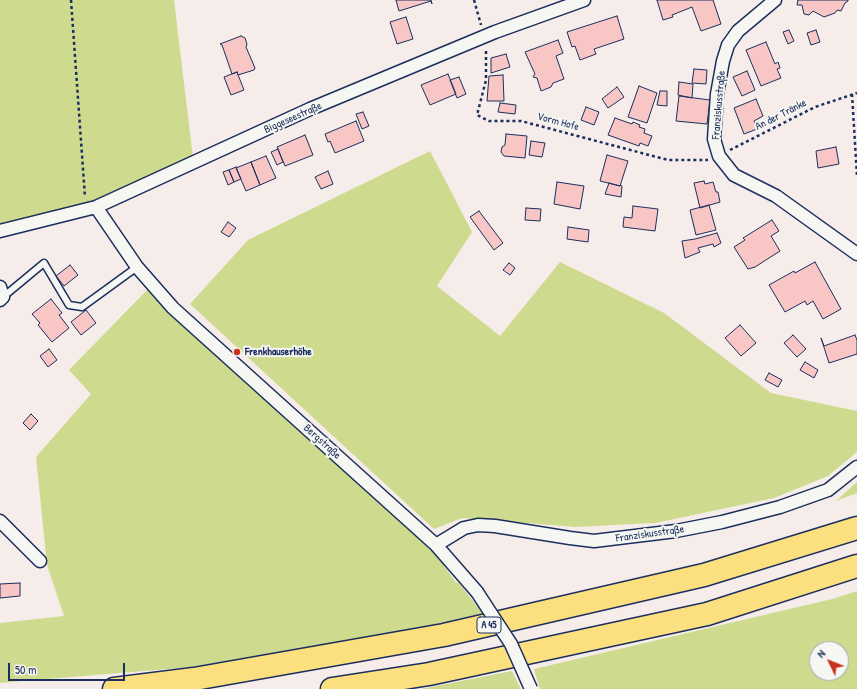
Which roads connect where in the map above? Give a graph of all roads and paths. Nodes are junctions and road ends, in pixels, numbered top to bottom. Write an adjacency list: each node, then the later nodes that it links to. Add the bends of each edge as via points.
1 (71, 0): 10 (path)
2 (474, 0): 5 (path)
3 (584, 0): 5 (street, Biggeseestraße)
4 (775, 0): 8 (street, Franziskusstraße, via 738,31 728,45 717,94 714,139)
5 (490, 34): 8 (path, Vorm Hofe, via 486,51 486,80 477,115 489,121 521,121 668,160 706,161); 10 (street, Biggeseestraße, via 310,109)
6 (857, 93): 7 (path, An der Tränke)
7 (852, 94): 8 (path, An der Tränke, via 816,107); 9 (path)
8 (720, 156): 12 (street, Franziskusstraße, via 734,174 776,196)
9 (857, 176)
10 (91, 208): 11 (street, Biggeseestraße); 13 (street, Bergstraße)
11 (0, 231)
12 (857, 254)
13 (137, 267): 14 (lane, via 82,307 69,305 44,263); 18 (street, Bergstraße, via 173,308)
14 (1, 295)
15 (857, 468): 18 (street, Franziskusstraße, via 828,490 780,508 676,531 594,541 478,525 464,528)
16 (0, 521): 19 (street)
17 (857, 528): 21 (highway, A 45, via 704,575 444,635 194,679)
18 (436, 545): 23 (street, Bergstraße, bridge, via 477,592 511,644)
19 (40, 561)
20 (857, 566): 22 (highway, via 707,614 429,674)
21 (114, 689)
22 (332, 689)
23 (531, 689)

